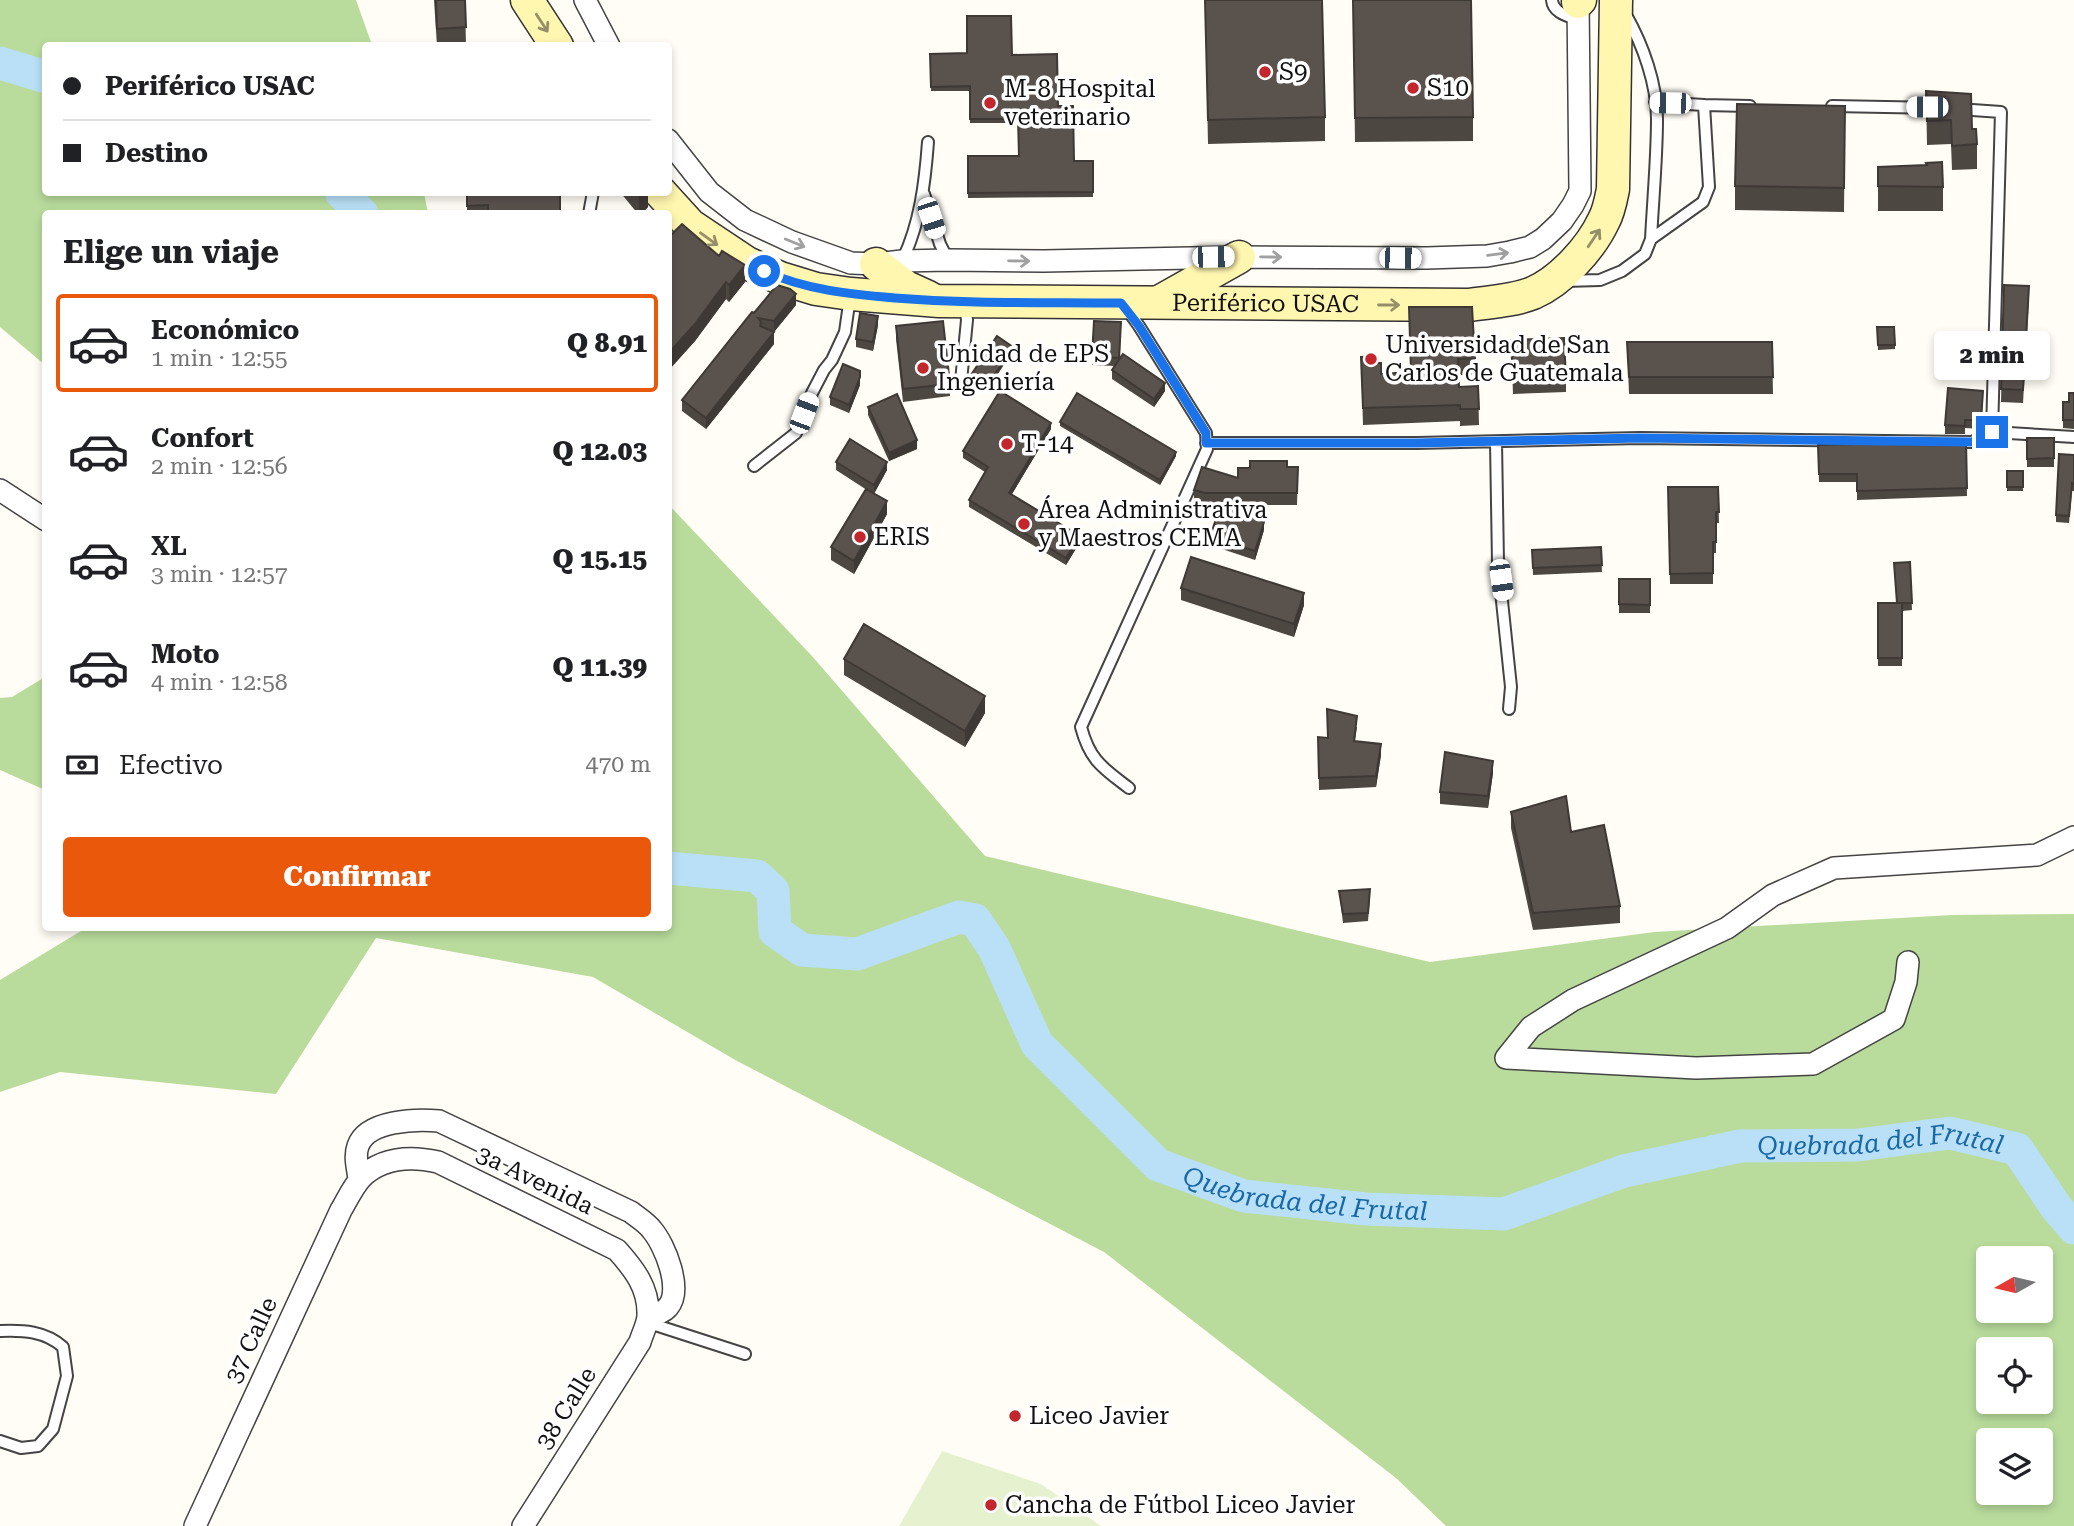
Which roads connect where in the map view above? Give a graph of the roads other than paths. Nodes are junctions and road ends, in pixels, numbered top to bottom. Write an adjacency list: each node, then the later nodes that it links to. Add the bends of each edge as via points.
1 (527, 0): 5 (street, one-way to 5)
2 (585, 0): 6 (street)
3 (1616, 0): 7 (lane, via 1638,36); 19 (street, Periférico USAC, one-way to 3, via 1593,242 1606,218 1613,189)
4 (1574, 4): 16 (street, Periférico USAC, one-way to 4, via 1487,256 1530,247 1543,239 1562,221 1580,191)
5 (554, 42)
6 (607, 42)
7 (1655, 102): 8 (lane); 15 (lane)
8 (1704, 105): 9 (lane); 15 (lane, via 1709,187 1703,202)
9 (1759, 106)
10 (1815, 106): 25 (lane, via 2001,112)
11 (928, 142): 13 (lane)
12 (672, 145): 18 (street, Periférico USAC, one-way to 18, via 709,192 745,220 851,263)
13 (923, 192): 17 (lane); 18 (lane, via 911,243)
14 (664, 196): 20 (street, Periférico USAC, one-way to 20, via 690,225 747,263 792,282)
15 (1651, 239): 19 (lane, via 1645,254 1622,271 1600,280)
16 (1239, 257): 17 (street, Periférico USAC, one-way to 16); 23 (street)
17 (948, 260): 18 (street, Periférico USAC)
18 (889, 263): 21 (street, via 906,287)
19 (1555, 281): 23 (street, Periférico USAC, one-way to 19, via 1469,305 1507,300)
20 (850, 294): 21 (street, Periférico USAC); 29 (lane, via 845,332 796,433)
21 (952, 301): 22 (street, Periférico USAC); 24 (lane, via 967,320)
22 (1121, 303): 23 (street, Periférico USAC); 28 (lane, via 1206,433)
23 (1158, 303)
24 (961, 381)
25 (1992, 432): 26 (lane); 27 (lane, via 1972,442 1653,438)
26 (2074, 437)
27 (1496, 442): 28 (lane); 32 (lane, via 1498,563 1511,687)
28 (1206, 443): 33 (lane, via 1080,727 1086,747 1100,765)
29 (754, 466)
30 (0, 490): 31 (street)
31 (42, 517)
32 (1509, 709)
33 (1129, 788)
34 (2074, 837): 35 (street, via 2037,855 1834,868 1773,895 1727,928 1573,1000 1531,1027 1506,1058 1696,1068 1813,1064 1894,1019)
35 (1908, 961)
36 (359, 1180): 37 (street, 3a Avenida, via 394,1159 438,1162 617,1250 643,1287); 37 (street, via 358,1143 372,1130 396,1122 439,1121 631,1212 652,1230 674,1283 673,1299 666,1310); 41 (street, 37 Calle)
37 (647, 1319): 39 (lane); 42 (street, 38 Calle, via 640,1342)
38 (0, 1331): 40 (lane, via 51,1336 63,1347 67,1376 53,1429 38,1446 21,1448)
39 (745, 1354)
40 (0, 1441)
41 (195, 1526)
42 (523, 1526)

